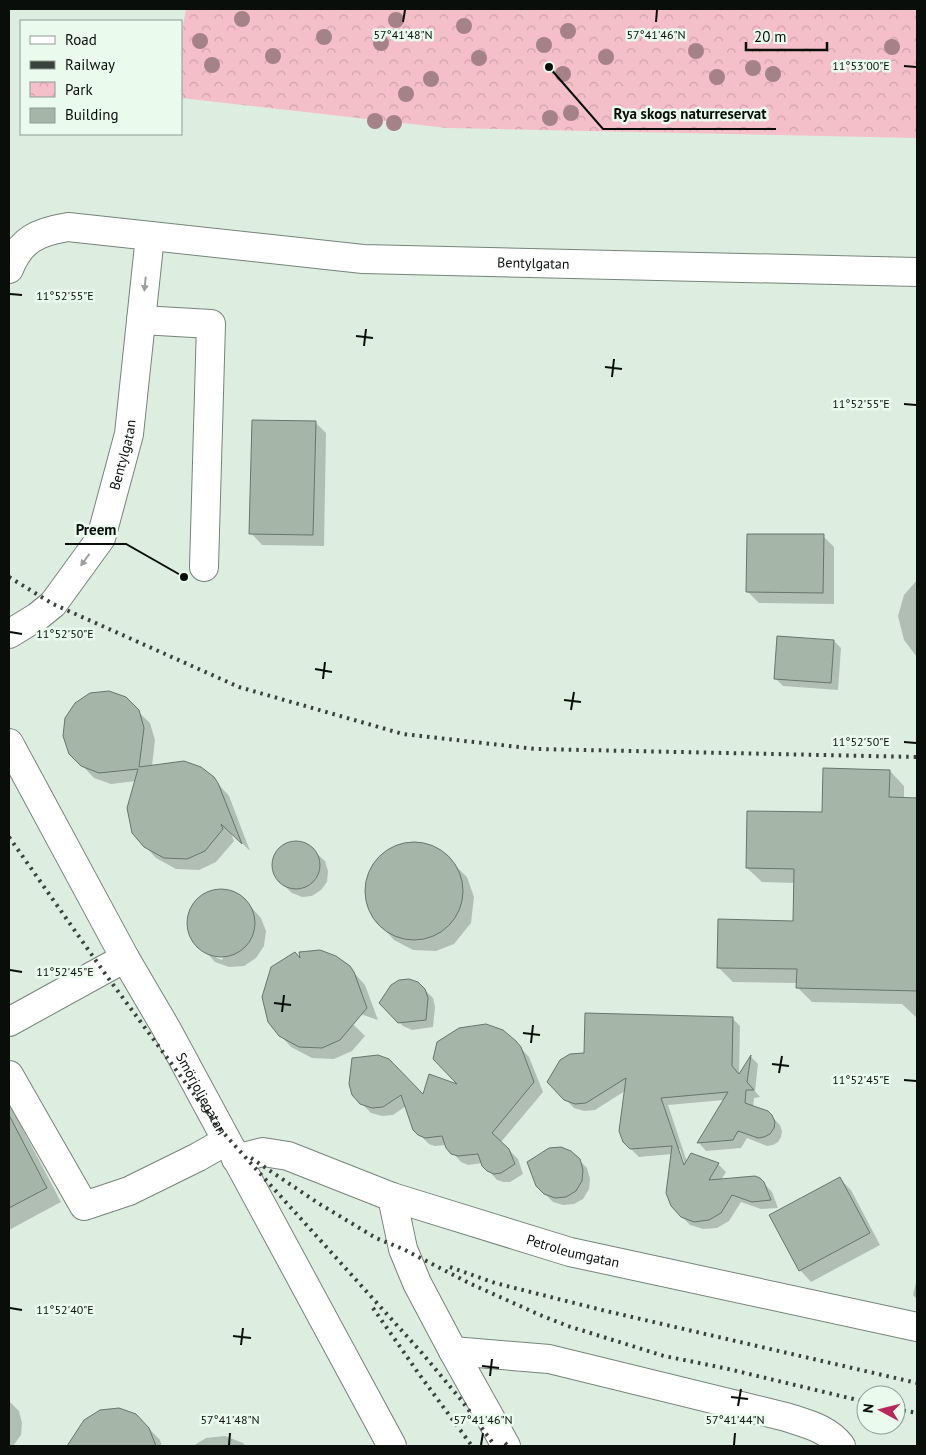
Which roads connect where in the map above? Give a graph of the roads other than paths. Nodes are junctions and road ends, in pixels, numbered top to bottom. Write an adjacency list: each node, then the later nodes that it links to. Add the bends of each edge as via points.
1 (150, 236): 2 (lane, Bentylgatan, via 68,227 45,231 28,240 13,258); 3 (lane, Bentylgatan, via 363,259); 4 (lane, Bentylgatan, one-way to 4)
2 (9, 269)
3 (917, 272)
4 (141, 320): 5 (lane, via 211,324); 6 (lane, Bentylgatan, one-way to 6, via 129,434 101,538 53,604)
5 (204, 566)
6 (9, 634)
7 (9, 743): 8 (lane, Smörjoljegatan)
8 (125, 958): 9 (lane); 11 (lane, Smörjoljegatan)
9 (9, 1022)
10 (9, 1075): 11 (lane, Petroleumgatan, via 84,1206 129,1191 198,1157)
11 (231, 1150): 12 (lane, Petroleumgatan, via 288,1156); 15 (lane, Smörjoljegatan)
12 (392, 1197): 13 (lane, Petroleumgatan, via 570,1252); 14 (lane, via 403,1249)
13 (917, 1327)
14 (453, 1351): 16 (lane); 17 (lane, via 550,1359 786,1417 822,1429)
15 (392, 1446)
16 (506, 1446)
17 (841, 1446)

